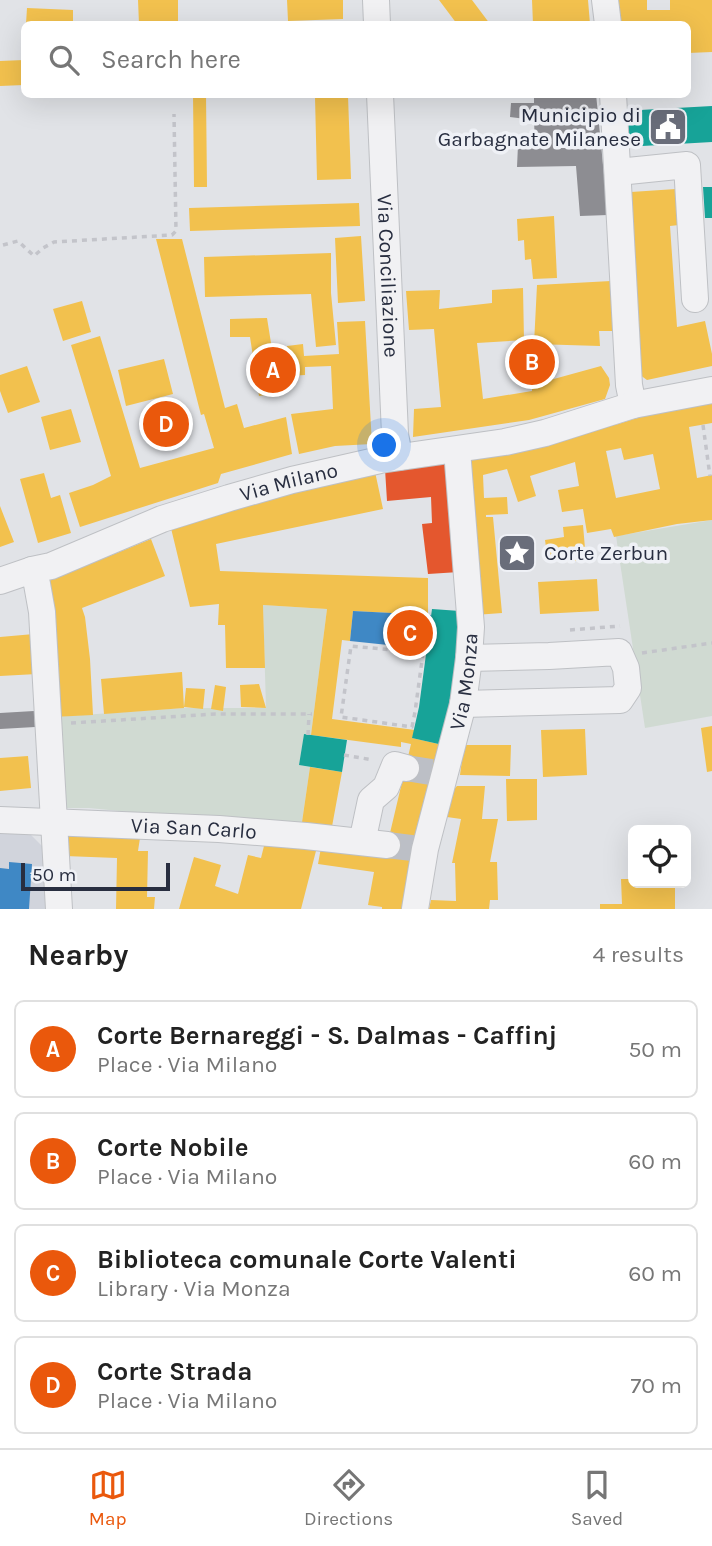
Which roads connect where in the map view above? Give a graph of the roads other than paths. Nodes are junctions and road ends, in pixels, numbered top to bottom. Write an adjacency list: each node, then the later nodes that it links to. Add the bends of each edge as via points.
1 (376, 0): 3 (street)
2 (606, 0): 4 (street)
3 (377, 21)
4 (608, 21)
5 (380, 98): 12 (street, Via Conciliazione)
6 (613, 98): 7 (street)
7 (618, 172): 8 (street, via 687,165); 10 (street)
8 (695, 299)
9 (712, 390): 10 (street, Via Milano)
10 (633, 405): 11 (street, Via Milano, via 545,433)
11 (457, 450): 12 (street, Via Milano); 15 (street, Via Monza, via 471,627)
12 (399, 457): 13 (street, Via Milano, via 229,498)
13 (32, 570): 14 (street, Via Milano); 19 (street, via 42,612)
14 (0, 582)
15 (469, 658): 16 (street, Via Monza); 16 (street, via 619,652 628,688 620,700)
16 (463, 704): 21 (street, Via Monza, via 423,849)
17 (400, 766): 19 (street, Via San Carlo, via 371,800 375,839)
18 (0, 820): 19 (street, Via San Carlo)
19 (55, 823): 20 (street)
20 (59, 909)
21 (415, 909)

